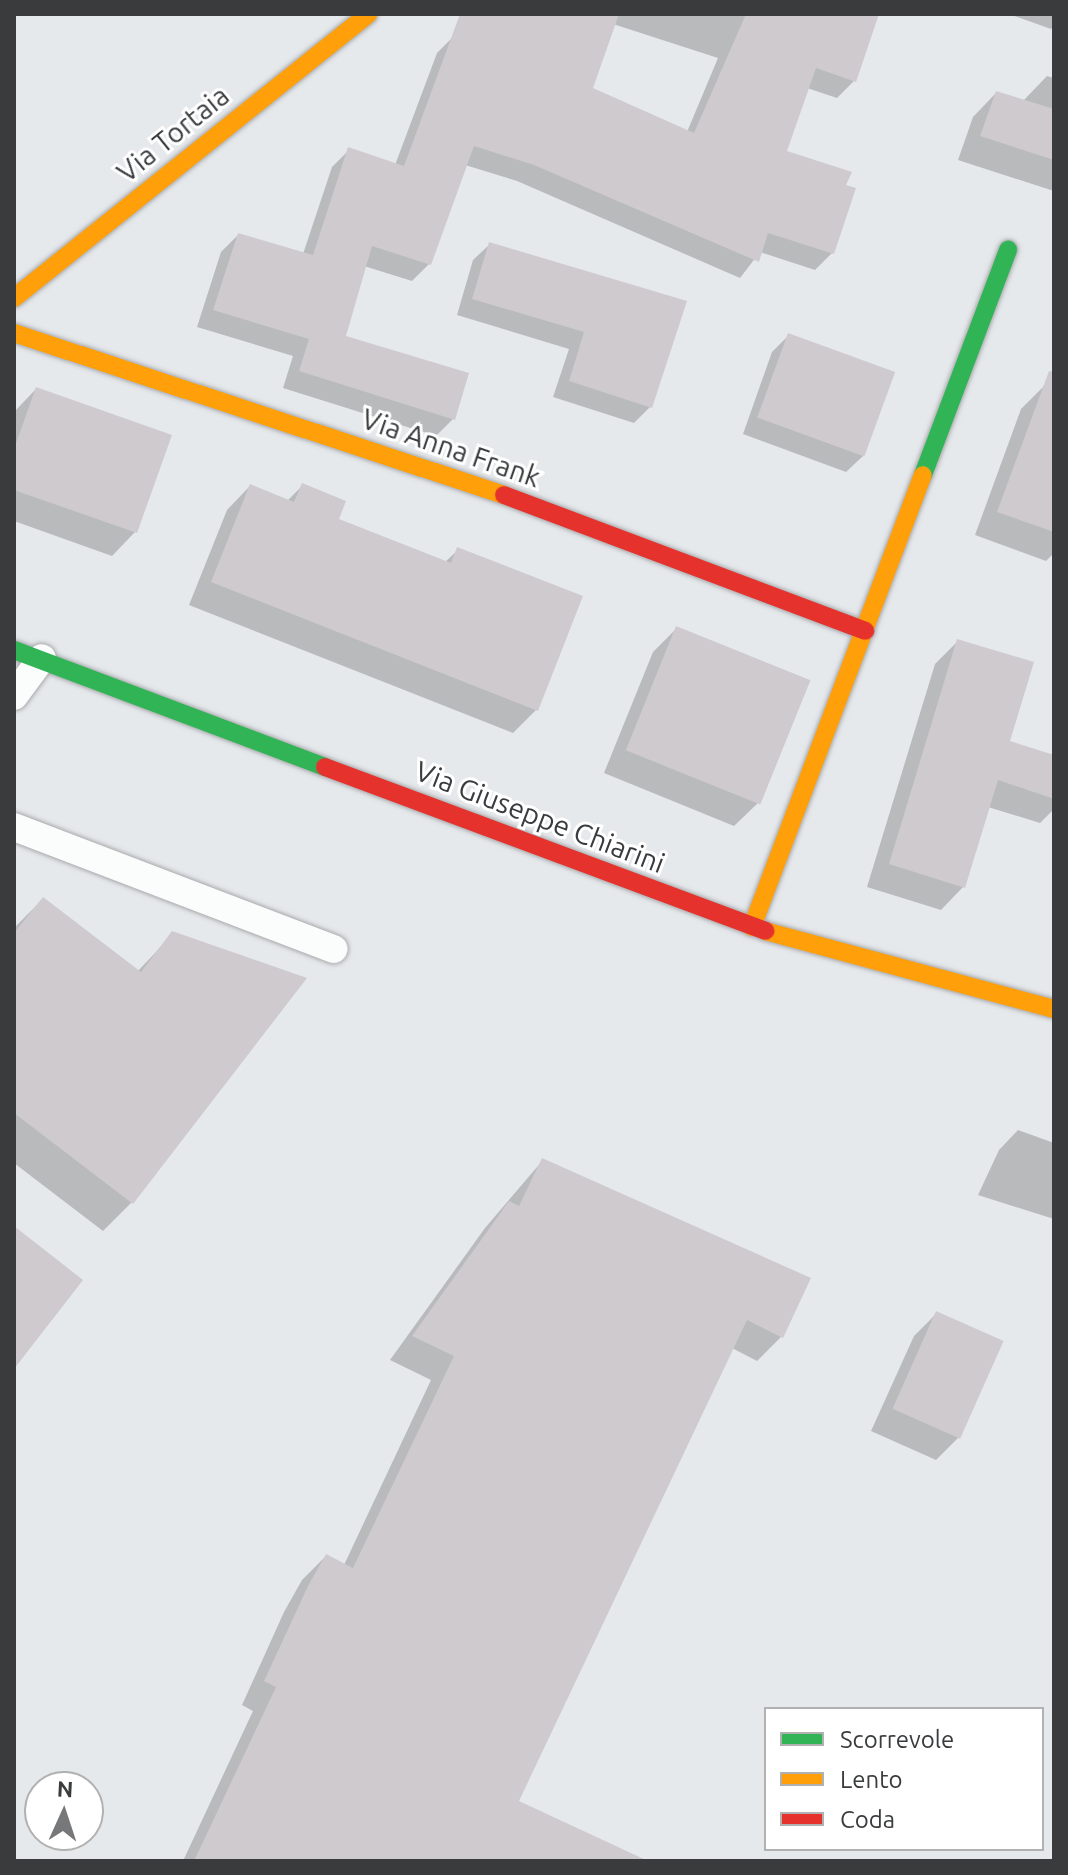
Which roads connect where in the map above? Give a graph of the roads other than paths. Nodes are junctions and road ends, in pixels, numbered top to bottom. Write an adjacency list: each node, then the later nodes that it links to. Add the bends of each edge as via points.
1 (368, 14): 3 (street, Via Tortaia)
2 (1008, 250): 5 (street)
3 (14, 298)
4 (14, 333): 5 (street, Via Anna Frank, via 427,466)
5 (865, 631): 10 (street)
6 (14, 650): 7 (street, Via Giuseppe Chiarini)
7 (42, 658): 8 (lane); 10 (street, Via Giuseppe Chiarini)
8 (14, 696)
9 (14, 827): 11 (lane)
10 (752, 927): 12 (street, Via Giuseppe Chiarini)
11 (334, 949)
12 (1054, 1009)

